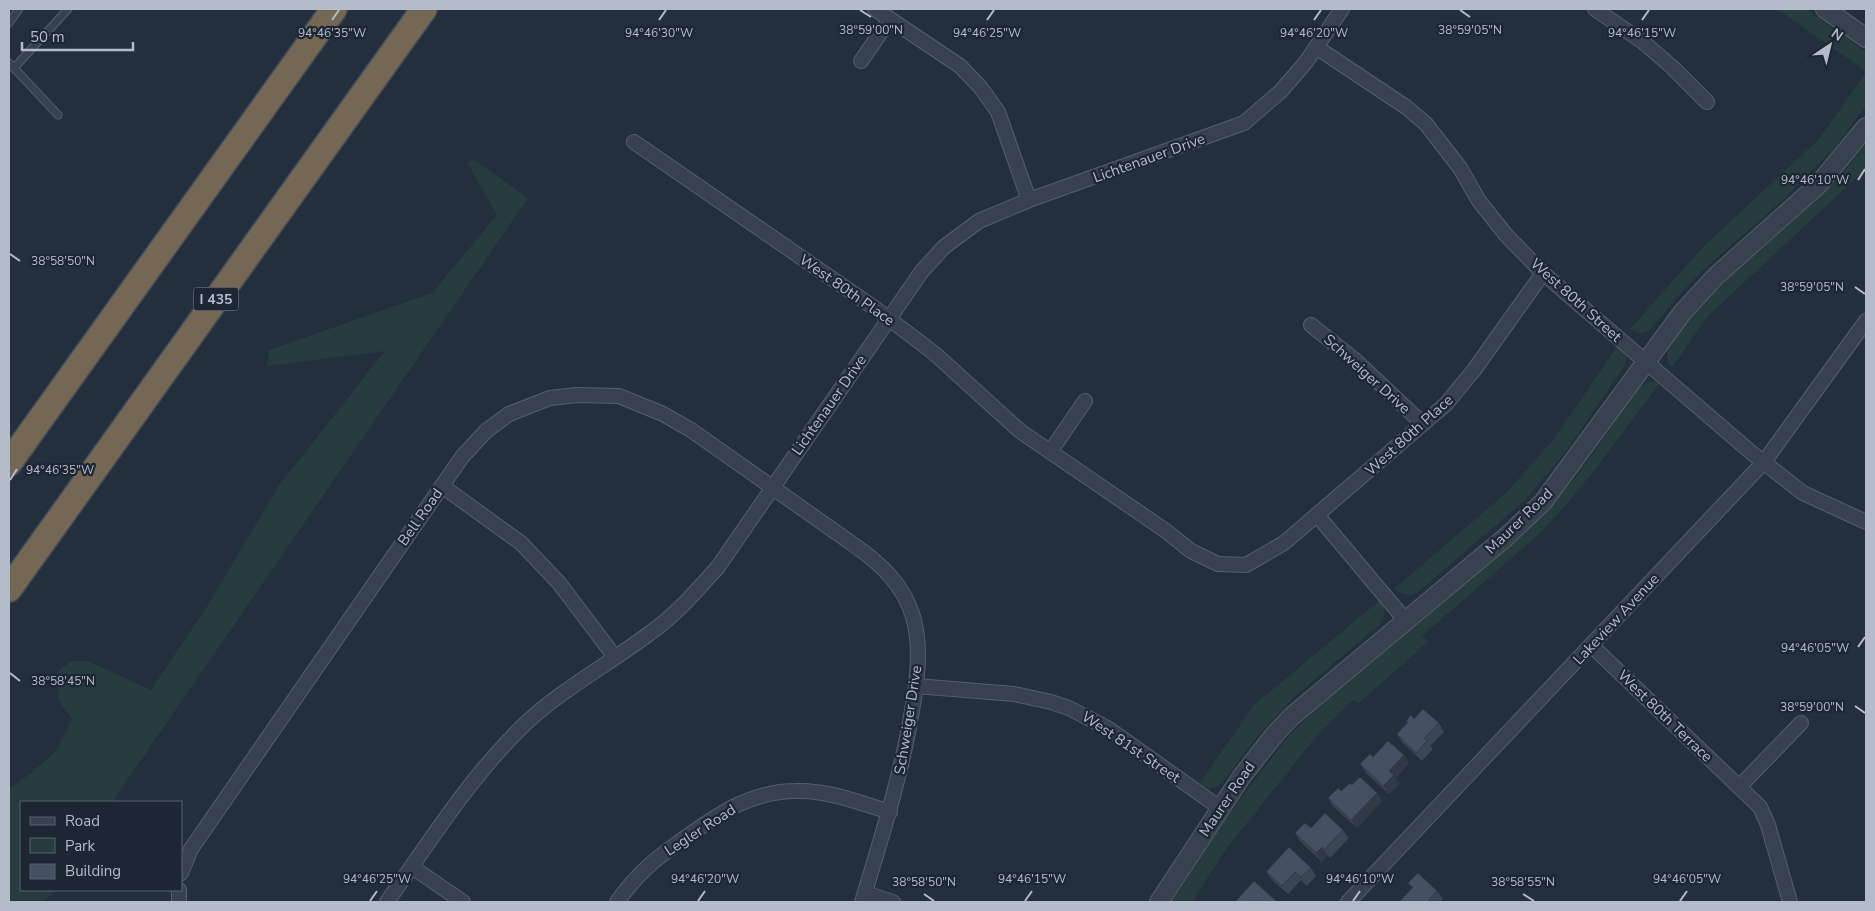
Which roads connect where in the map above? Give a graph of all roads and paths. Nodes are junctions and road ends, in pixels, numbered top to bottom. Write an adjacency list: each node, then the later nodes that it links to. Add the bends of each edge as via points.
1 (19, 9): 10 (lane)
2 (68, 9): 14 (lane)
3 (334, 9): 29 (highway)
4 (424, 9): 34 (highway, I 435)
5 (875, 9): 9 (street)
6 (1342, 9): 12 (street, Lichtenauer Drive)
7 (1595, 9): 15 (street, via 1643,42)
8 (1825, 9): 11 (street)
9 (890, 19): 13 (street); 19 (street, via 960,66 981,88 998,112)
10 (9, 22)
11 (1866, 38)
12 (1316, 47): 19 (street, Lichtenauer Drive, via 1281,91 1244,123); 20 (street, West 80th Street, via 1426,124 1460,168 1479,201)
13 (861, 62)
14 (11, 65): 16 (lane)
15 (1707, 102)
16 (58, 115)
17 (1866, 126): 24 (street, Maurer Road, via 1818,185 1710,282)
18 (634, 142): 21 (street, West 80th Place)
19 (1029, 200): 21 (street, Lichtenauer Drive, via 980,221 944,247)
20 (1543, 273): 24 (street, West 80th Street); 26 (street, West 80th Place, via 1474,370 1446,404)
21 (889, 319): 27 (street, West 80th Place, via 934,354 1020,431); 31 (street, Lichtenauer Drive)
22 (1866, 321): 28 (street, Lakeview Avenue)
23 (1311, 324): 26 (street, Schweiger Drive)
24 (1646, 362): 28 (street, West 80th Street); 35 (street, Maurer Road, via 1543,502)
25 (1085, 401): 27 (street)
26 (1423, 424): 32 (street, West 80th Place)
27 (1050, 452): 32 (street, West 80th Place, via 1191,551 1218,564 1246,564 1284,543)
28 (1764, 462): 33 (street, West 80th Street, via 1803,493); 36 (street, Lakeview Avenue)
29 (9, 463)
30 (442, 486): 31 (street, Bell Road, via 486,431 510,414 550,398 577,395 619,396 663,414); 37 (street, via 521,544 559,583); 44 (street, Bell Road, via 191,849)
31 (772, 488): 37 (street, Lichtenauer Drive, via 718,567 685,603 651,633); 38 (street, Schweiger Drive, via 874,560 898,586 913,616 918,650)
32 (1317, 515): 35 (street)
33 (1866, 522)
34 (9, 589)
35 (1406, 620): 41 (street, Maurer Road, via 1291,717 1255,758)
36 (1591, 645): 40 (street, West 80th Terrace); 51 (street, Lakeview Avenue)
37 (615, 657): 43 (street, Lichtenauer Drive, via 562,693 485,766 452,807)
38 (916, 686): 41 (street, West 81st Street, via 1014,694 1069,708 1109,729); 42 (street, Schweiger Drive, via 905,752)
39 (1801, 723): 40 (street)
40 (1739, 787): 52 (street, West 80th Terrace, via 1760,807 1768,825)
41 (1220, 808): 50 (street, Maurer Road)
42 (890, 812): 45 (street, Schweiger Drive); 48 (street, Legler Road, via 836,796 804,791 774,792 753,798 724,811 658,858 638,876)
43 (412, 867): 46 (street, Lichtenauer Drive); 47 (street)
44 (182, 872)
45 (864, 898): 49 (street, Schweiger Drive)
46 (387, 902)
47 (463, 902)
48 (618, 902)
49 (893, 902)
50 (1159, 902)
51 (1348, 902)
52 (1790, 902)

